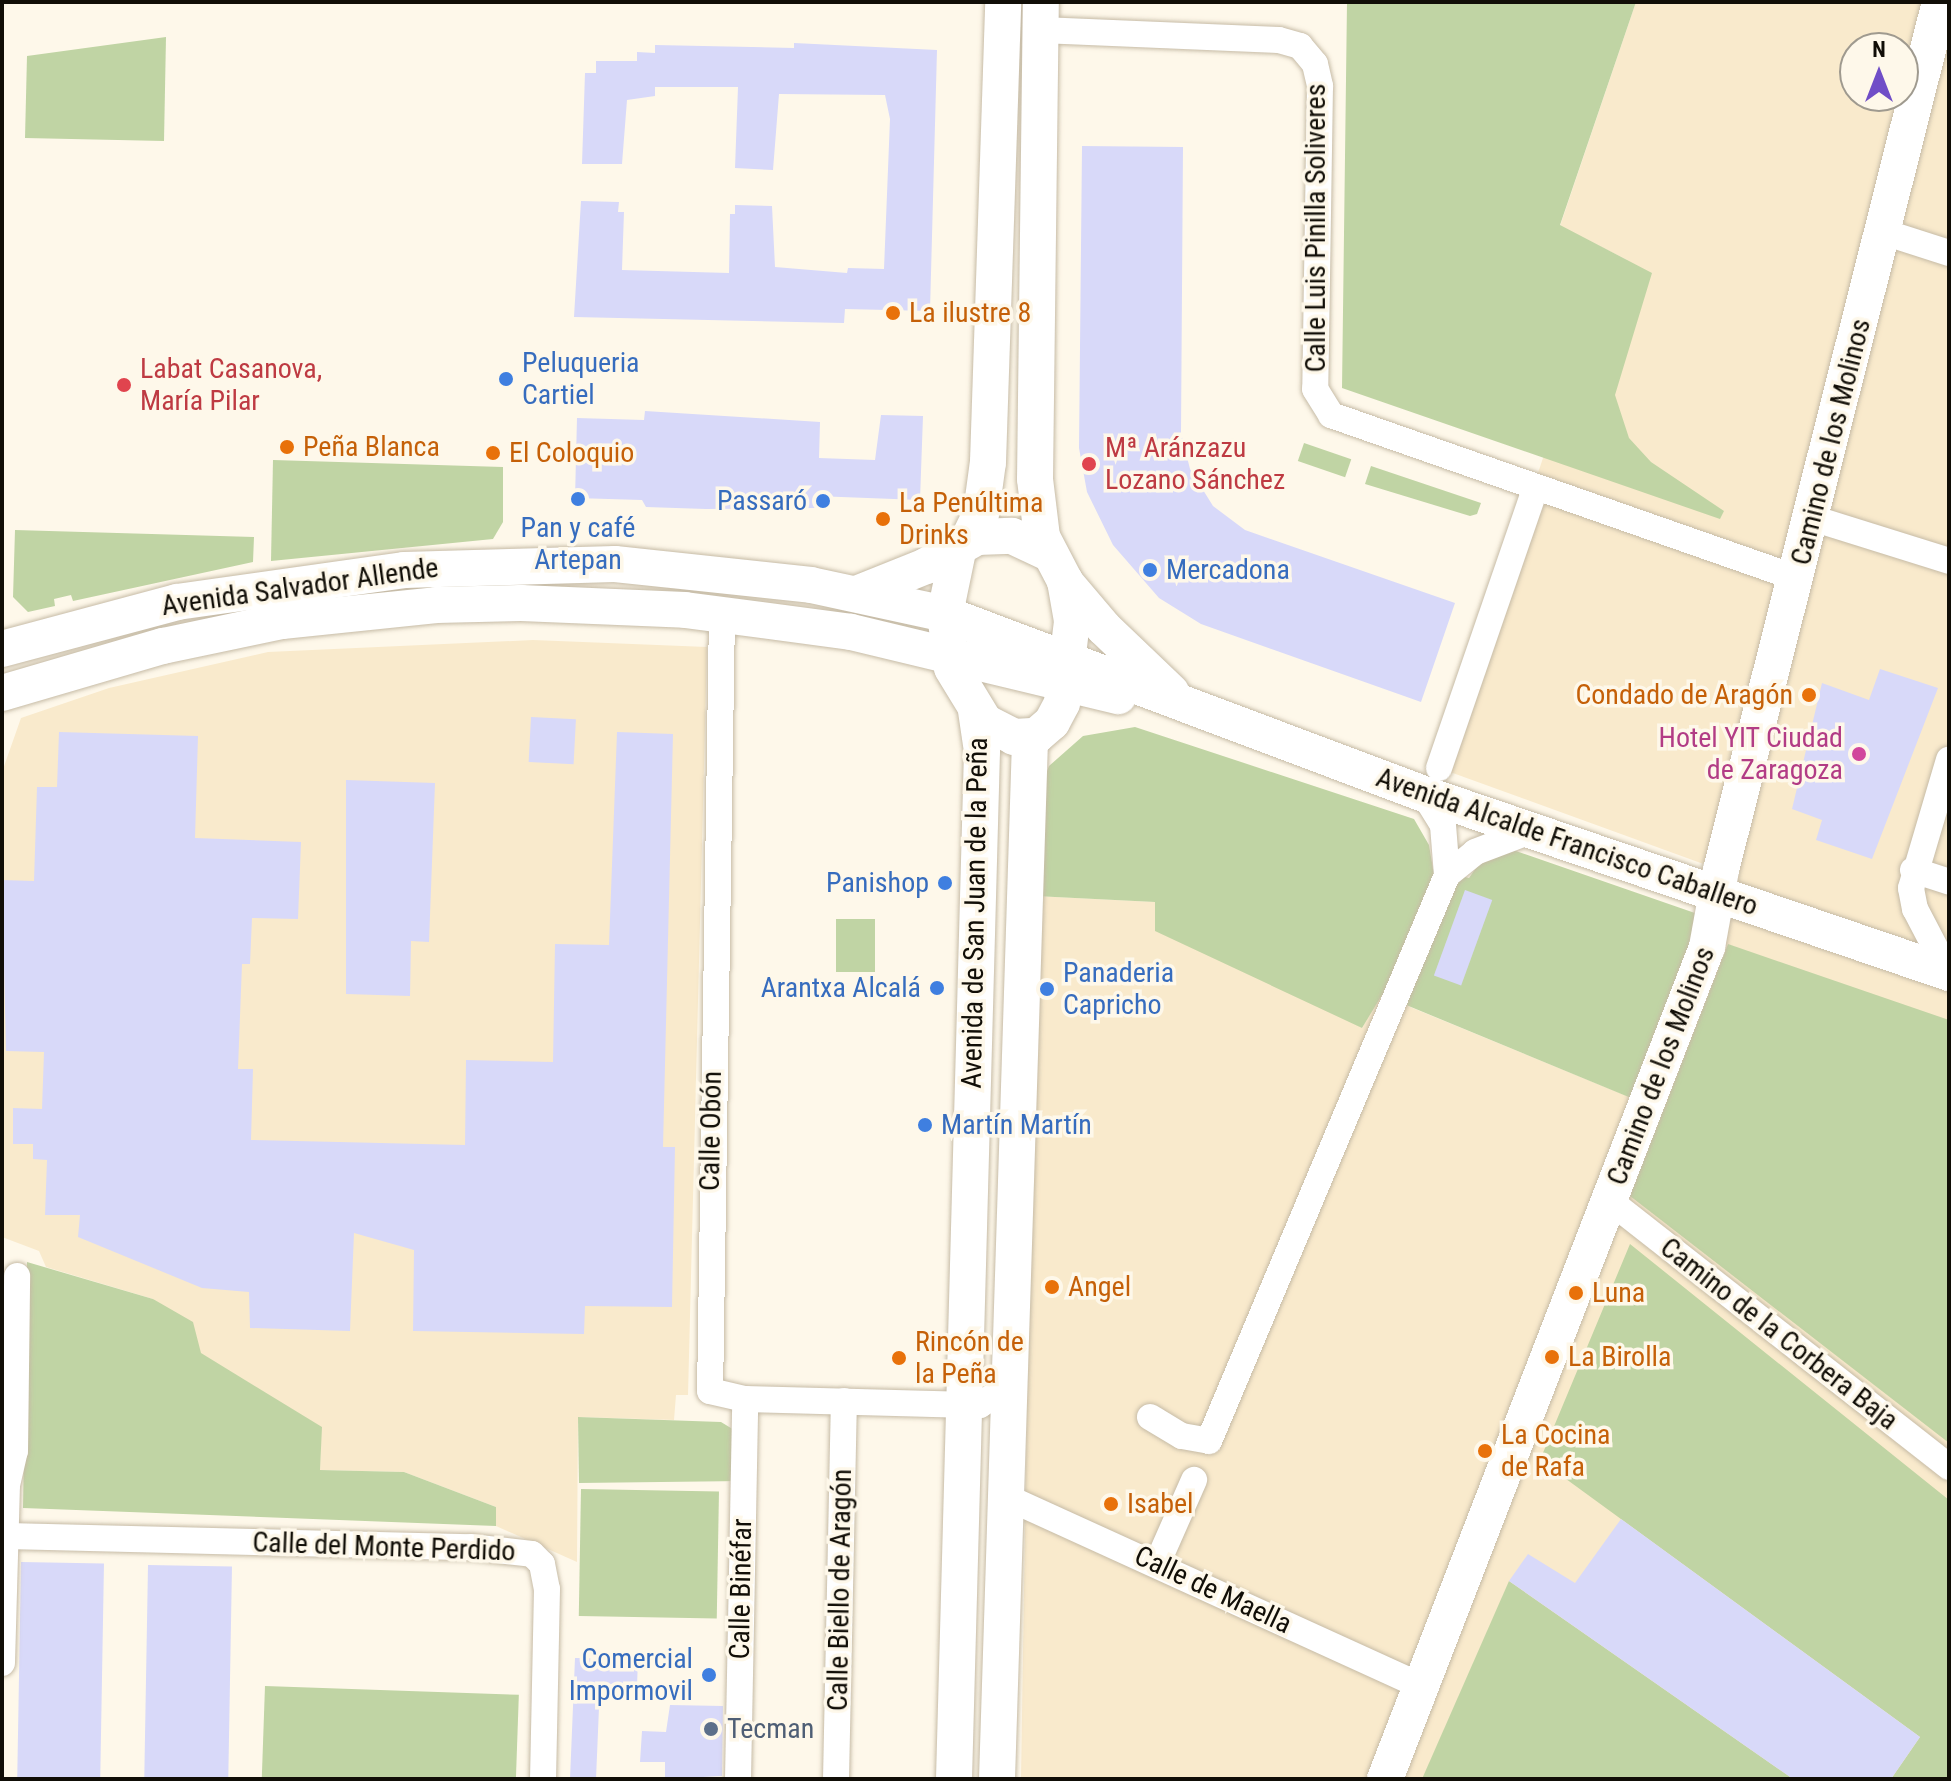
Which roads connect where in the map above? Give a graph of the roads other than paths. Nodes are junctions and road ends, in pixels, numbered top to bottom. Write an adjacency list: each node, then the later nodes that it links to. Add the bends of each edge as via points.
1 (1003, 2): 8 (main road, Avenida de San Juan de la Peña, via 988,462 981,513)
2 (1942, 6): 4 (main road, Camino de los Molinos)
3 (1041, 16): 6 (street, Calle Luis Pinilla Soliveres, via 1300,46 1319,75 1314,374 1322,409); 10 (main road, via 1035,466 1040,525)
4 (1884, 232): 5 (street); 7 (main road, Camino de los Molinos)
5 (1949, 253)
6 (1536, 487): 11 (street, Calle Luis Pinilla Soliveres); 23 (street)
7 (1812, 518): 9 (street); 11 (main road, Camino de los Molinos)
8 (963, 546): 10 (main road, via 1012,536); 12 (main road); 14 (main road, Avenida de San Juan de la Peña)
9 (1949, 561)
10 (1056, 567): 17 (main road, via 1071,607); 19 (main road, Avenida Alcalde Francisco Caballero, via 1104,628)
11 (1797, 578): 28 (main road, Camino de los Molinos)
12 (859, 593): 14 (main road, Avenida Salvador Allende); 15 (main road, Avenida Salvador Allende, via 739,574 615,564 443,567 329,577 177,602)
13 (722, 614): 16 (main road, Avenida Salvador Allende, via 851,632); 18 (main road, Avenida Salvador Allende, via 521,603 350,612 215,633); 33 (street, Calle Obón, via 707,1382 715,1395)
14 (945, 614): 16 (main road, Avenida de San Juan de la Peña); 17 (main road, Avenida Salvador Allende)
15 (2, 649)
16 (947, 653): 17 (main road, Avenida Alcalde Francisco Caballero); 20 (main road, Avenida de San Juan de la Peña)
17 (1068, 672): 19 (main road, Avenida Alcalde Francisco Caballero); 21 (main road, Avenida de San Juan de la Peña)
18 (2, 693)
19 (1187, 706): 21 (main road, Avenida Alcalde Francisco Caballero, via 1082,716); 23 (main road, Avenida Alcalde Francisco Caballero)
20 (976, 711): 21 (main road, Avenida de San Juan de la Peña, via 994,728); 35 (main road, Avenida de San Juan de la Peña, via 982,751)
21 (1038, 734): 32 (main road, Avenida de San Juan de la Peña)
22 (1949, 760): 25 (street)
23 (1432, 781): 24 (main road, Avenida Alcalde Francisco Caballero); 26 (street)
24 (1533, 830): 26 (street, via 1475,852); 28 (main road, Avenida Alcalde Francisco Caballero)
25 (1913, 870): 27 (street); 29 (street, via 1915,909)
26 (1447, 875): 36 (street, via 1209,1441 1182,1436)
27 (1949, 882)
28 (1718, 894): 29 (main road, Avenida Alcalde Francisco Caballero); 30 (main road, Camino de los Molinos, via 1715,920 1681,1023)
29 (1948, 973)
30 (1610, 1201): 37 (street, Camino de la Corbera Baja); 43 (main road, Camino de los Molinos)
31 (17, 1276): 40 (street, via 15,1451 7,1485)
32 (1007, 1387): 35 (street, via 991,1402); 39 (main road, Avenida de San Juan de la Peña)
33 (745, 1399): 34 (street, Calle Obón); 45 (street, Calle Binéfar)
34 (844, 1401): 35 (street, Calle Obón); 46 (street, Calle Biello de Aragón)
35 (964, 1404): 47 (main road, Avenida de San Juan de la Peña)
36 (1150, 1417)
37 (1949, 1467)
38 (1194, 1480): 41 (street)
39 (1004, 1496): 41 (street, Calle de Maella); 48 (main road, Avenida de San Juan de la Peña)
40 (7, 1536): 42 (street); 44 (street, Calle del Monte Perdido, via 484,1547 532,1554 542,1564 547,1589)
41 (1157, 1564): 43 (street, Calle de Maella)
42 (2, 1663)
43 (1421, 1686): 49 (main road, Camino de los Molinos)
44 (543, 1779)
45 (738, 1779)
46 (836, 1779)
47 (954, 1779)
48 (997, 1779)
49 (1385, 1779)

